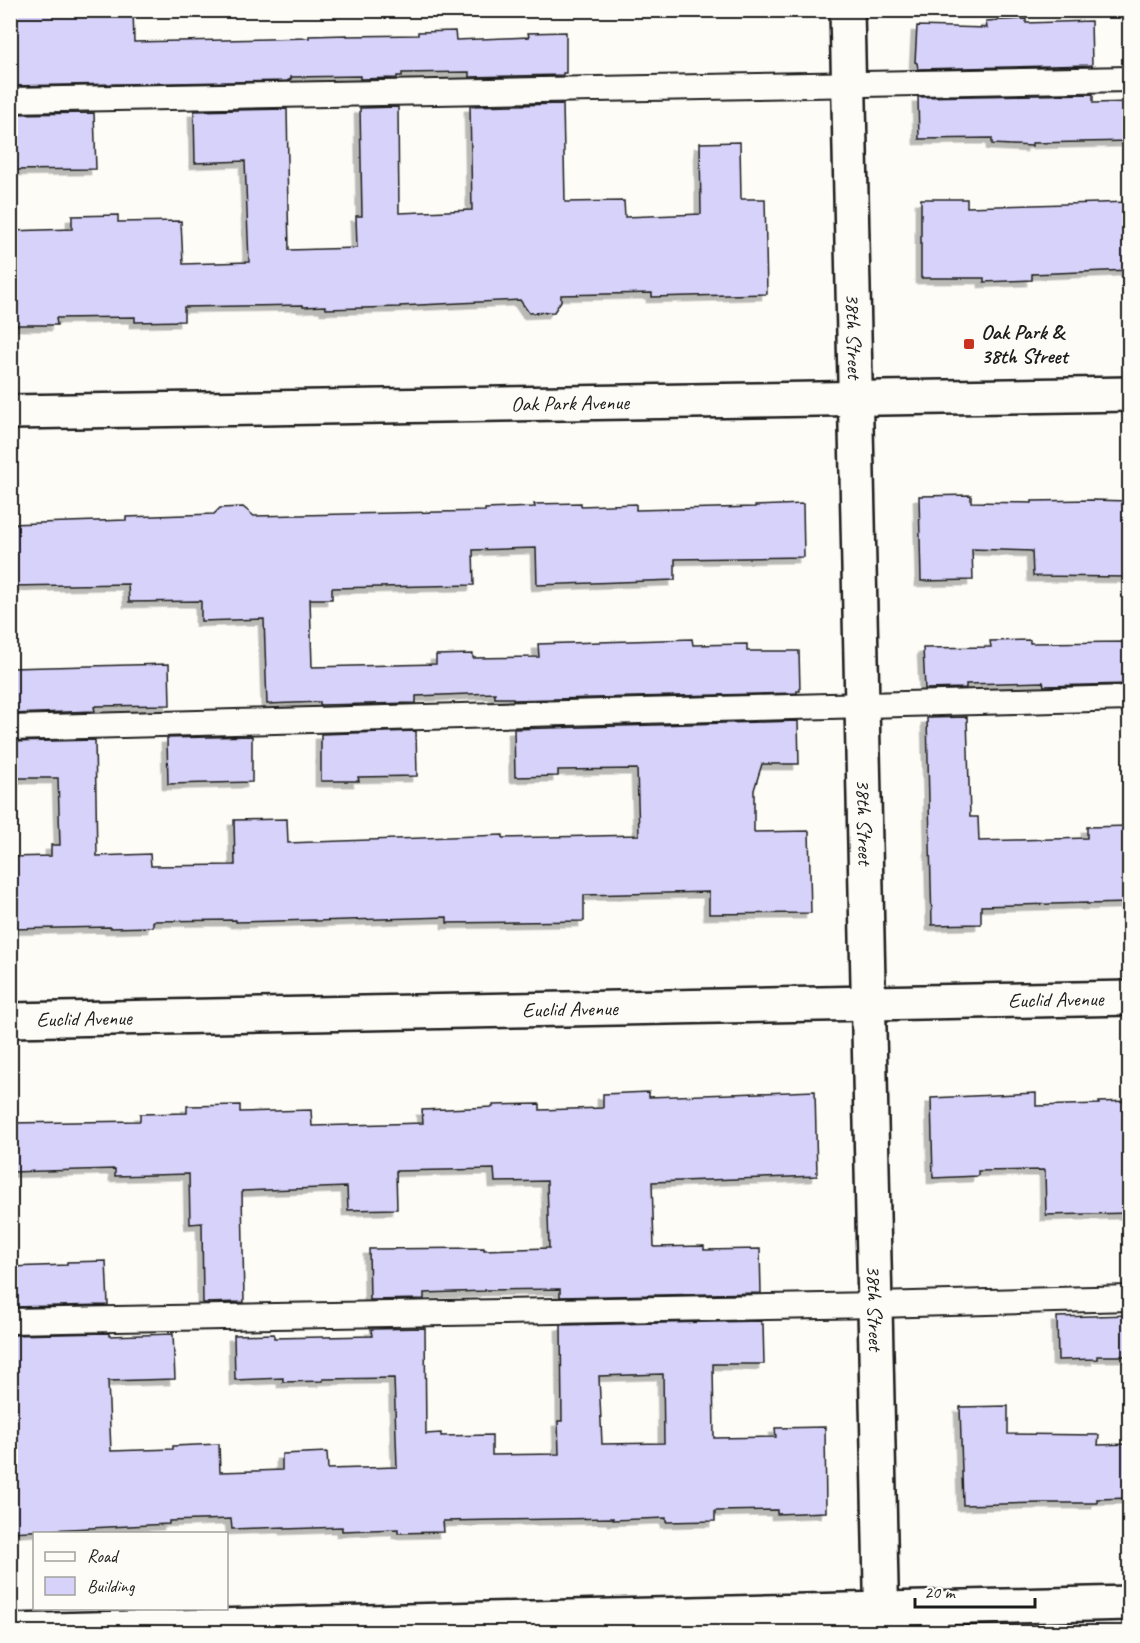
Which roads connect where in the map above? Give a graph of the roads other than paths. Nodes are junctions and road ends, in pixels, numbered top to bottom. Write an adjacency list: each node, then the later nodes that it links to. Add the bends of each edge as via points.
1 (847, 10): 3 (street, 38th Street)
2 (1130, 79): 3 (lane)
3 (848, 84): 4 (lane); 6 (street, 38th Street)
4 (10, 100)
5 (1130, 393): 6 (street, Oak Park Avenue)
6 (855, 399): 7 (street, Oak Park Avenue); 9 (street, 38th Street)
7 (10, 412)
8 (1130, 698): 9 (lane)
9 (862, 705): 10 (lane); 12 (street, 38th Street)
10 (10, 728)
11 (1130, 998): 12 (street, Euclid Avenue)
12 (868, 1003): 13 (street, Euclid Avenue); 15 (street, 38th Street)
13 (10, 1020)
14 (1130, 1298): 15 (lane)
15 (876, 1305): 16 (lane); 18 (street, 38th Street)
16 (10, 1321)
17 (1130, 1603): 18 (street)
18 (882, 1621): 19 (street)
19 (10, 1631)

